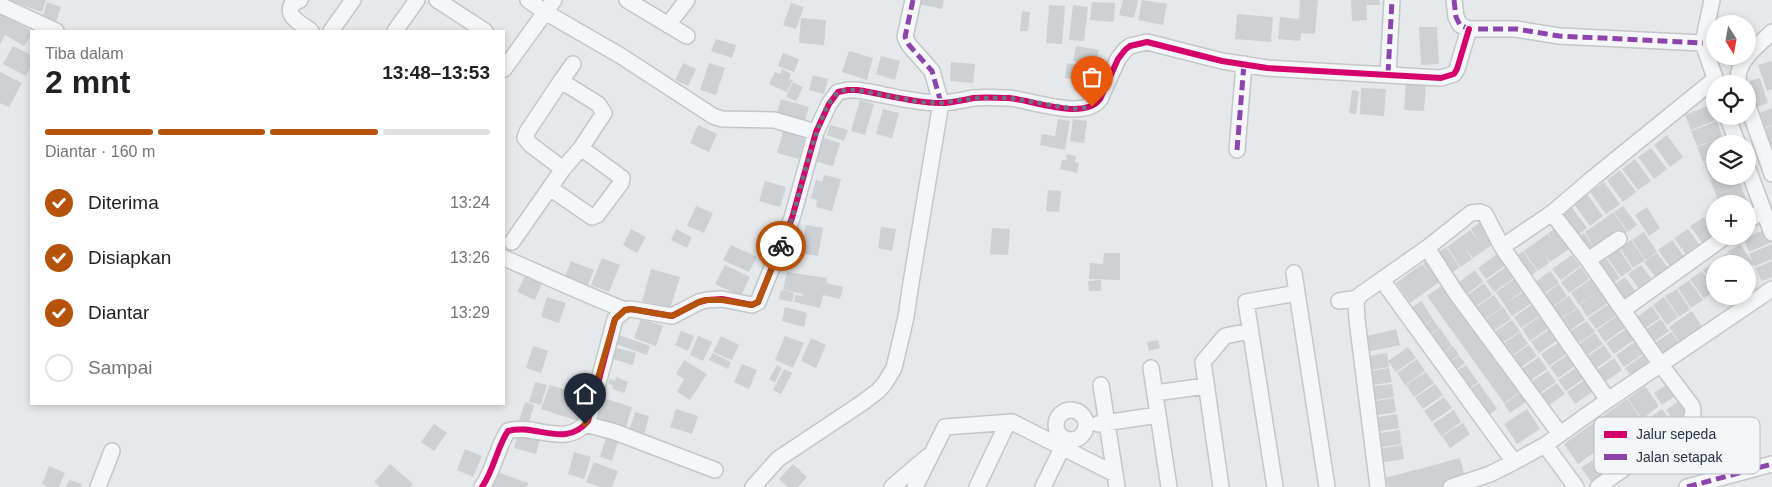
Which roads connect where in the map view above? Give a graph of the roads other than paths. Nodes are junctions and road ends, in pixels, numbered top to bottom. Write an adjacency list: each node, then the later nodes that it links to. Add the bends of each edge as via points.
1 (300, 0): 18 (street, via 292,4 290,12)
2 (354, 0): 19 (street)
3 (417, 0): 20 (street)
4 (438, 0): 15 (street)
5 (528, 0): 13 (street)
6 (627, 0): 14 (street)
7 (686, 0): 14 (street)
8 (913, 0): 33 (street, via 905,38 932,71)
9 (1392, 0): 28 (street)
10 (1454, 0): 16 (street, via 1456,17 1460,25)
11 (1712, 0): 24 (street)
12 (0, 5): 17 (street)
13 (549, 6): 27 (street); 35 (street, via 713,116 774,120)
14 (668, 25): 23 (street)
15 (463, 26): 21 (street)
16 (1468, 29): 24 (street, via 1516,29 1559,36); 28 (street, via 1454,74 1441,78)
17 (54, 30)
18 (310, 30)
19 (332, 30)
20 (396, 30)
21 (481, 30)
22 (1772, 32): 30 (street, via 1740,65)
23 (687, 36)
24 (1704, 42): 29 (street)
25 (574, 64): 31 (street)
26 (1244, 64): 28 (street); 33 (street, via 1158,44 1137,43 1118,59 1100,99 1092,107 1074,109 1010,98 975,98); 37 (street)
27 (505, 68)
28 (1388, 74)
29 (1714, 75)
30 (1738, 75)
31 (561, 81): 36 (street, via 598,104 604,113); 38 (street, via 525,138)
32 (1706, 89): 43 (street)
33 (941, 103): 35 (street, via 864,91 838,92); 86 (street, via 906,316 894,368 878,391 778,459)
34 (1755, 125): 39 (street)
35 (816, 132): 59 (street, via 792,218 758,302 752,305 706,300 672,316)
36 (581, 148): 38 (street); 41 (street, via 622,178 621,184 597,215 592,217)
37 (1237, 150)
38 (563, 169): 41 (street)
39 (1772, 174)
40 (1754, 185): 42 (street)
41 (550, 188): 47 (street)
42 (1763, 210): 44 (street); 45 (street)
43 (1552, 214): 49 (street); 52 (street)
44 (1756, 215)
45 (1772, 233)
46 (1619, 239): 52 (street)
47 (506, 244)
48 (1713, 245): 60 (street)
49 (1502, 247): 50 (street, via 1485,214 1476,212); 67 (street)
50 (1427, 248): 54 (street); 74 (street, via 1456,293)
51 (505, 258): 59 (street)
52 (1588, 260): 60 (street)
53 (1294, 273): 56 (street)
54 (1382, 280): 57 (street); 79 (street)
55 (1772, 289): 62 (street)
56 (1297, 293): 61 (street, via 1246,302); 94 (street)
57 (1358, 298): 58 (street); 95 (street, via 1357,320)
58 (1339, 301)
59 (625, 310): 72 (street, via 615,319)
60 (1622, 310): 62 (street)
61 (1250, 331): 65 (street, via 1225,336 1202,362); 93 (street)
62 (1661, 365): 67 (street); 69 (street, via 1692,406)
63 (1151, 368): 66 (street)
64 (1101, 385): 71 (street)
65 (1206, 386): 66 (street); 92 (street)
66 (1155, 393): 68 (street)
67 (1608, 400): 74 (street)
68 (1158, 415): 71 (street); 91 (street)
69 (1692, 417)
70 (1008, 422): 75 (street); 77 (street, via 946,427); 89 (street)
71 (1107, 423): 73 (street); 83 (street)
72 (585, 424): 80 (street); 85 (street, via 562,434 524,429 508,432)
73 (1086, 426): 75 (street, via 1083,435); 75 (street, via 1084,417 1076,411 1066,411 1059,416 1056,425)
74 (1560, 434): 76 (street)
75 (1064, 444): 83 (street); 90 (street)
76 (1544, 445): 79 (street); 97 (street)
77 (934, 450): 87 (street); 88 (street)
78 (112, 451): 84 (street)
79 (1514, 462): 96 (street)
80 (715, 470)
81 (1616, 474): 98 (street)
82 (1735, 474): 99 (street)
83 (1115, 482)
84 (98, 487)
85 (482, 487)
86 (753, 487)
87 (892, 487)
88 (915, 487)
89 (978, 487)
90 (1043, 487)
91 (1169, 487)
92 (1221, 487)
93 (1274, 487)
94 (1326, 487)
95 (1378, 487)
96 (1452, 487)
97 (1576, 487)
98 (1598, 487)
99 (1687, 487)

